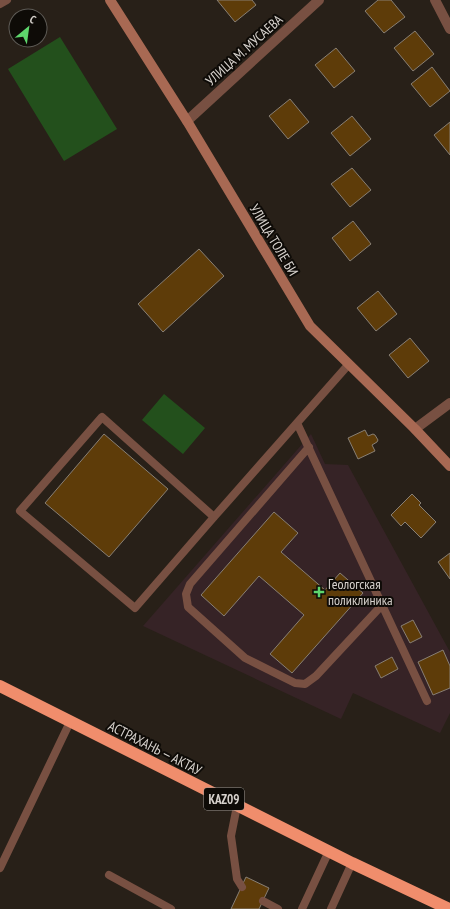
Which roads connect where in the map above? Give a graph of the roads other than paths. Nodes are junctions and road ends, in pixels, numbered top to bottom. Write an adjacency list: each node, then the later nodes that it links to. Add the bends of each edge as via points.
1 (7, 0): 5 (lane)
2 (110, 0): 7 (street, УЛИЦА ТОЛЕ БИ)
3 (319, 0): 7 (street, УЛИЦА М. МУСАЕВА)
4 (435, 0): 6 (street)
5 (0, 4)
6 (450, 29)
7 (187, 121): 8 (street, УЛИЦА ТОЛЕ БИ, via 310,326)
8 (349, 364): 10 (lane); 11 (street, УЛИЦА ТОЛЕ БИ)
9 (450, 403): 11 (street)
10 (297, 423): 12 (lane); 14 (lane)
11 (416, 429): 13 (street, УЛИЦА ТОЛЕ БИ)
12 (309, 447): 15 (lane); 15 (lane, via 190,584 186,594 188,607 245,658 295,683 305,684 316,676)
13 (450, 466)
14 (214, 517): 14 (lane, via 135,608 20,511 102,417)
15 (383, 604): 17 (lane)
16 (0, 686): 18 (highway, АСТРАХАНЬ — АКТАУ / KAZ09)
17 (427, 700)
18 (70, 722): 19 (highway, АСТРАХАНЬ — АКТАУ / KAZ09); 22 (lane)
19 (237, 806): 20 (highway, АСТРАХАНЬ — АКТАУ / KAZ09); 24 (lane, via 231,836 237,879)
20 (329, 851): 21 (highway, АСТРАХАНЬ — АКТАУ / KAZ09); 28 (lane)
21 (352, 863): 29 (lane); 30 (highway, АСТРАХАНЬ — АКТАУ / KAZ09)
22 (0, 868)
23 (109, 875): 26 (lane)
24 (242, 888)
25 (263, 901): 27 (lane)
26 (171, 909)
27 (278, 909)
28 (302, 909)
29 (331, 909)
30 (449, 909)

